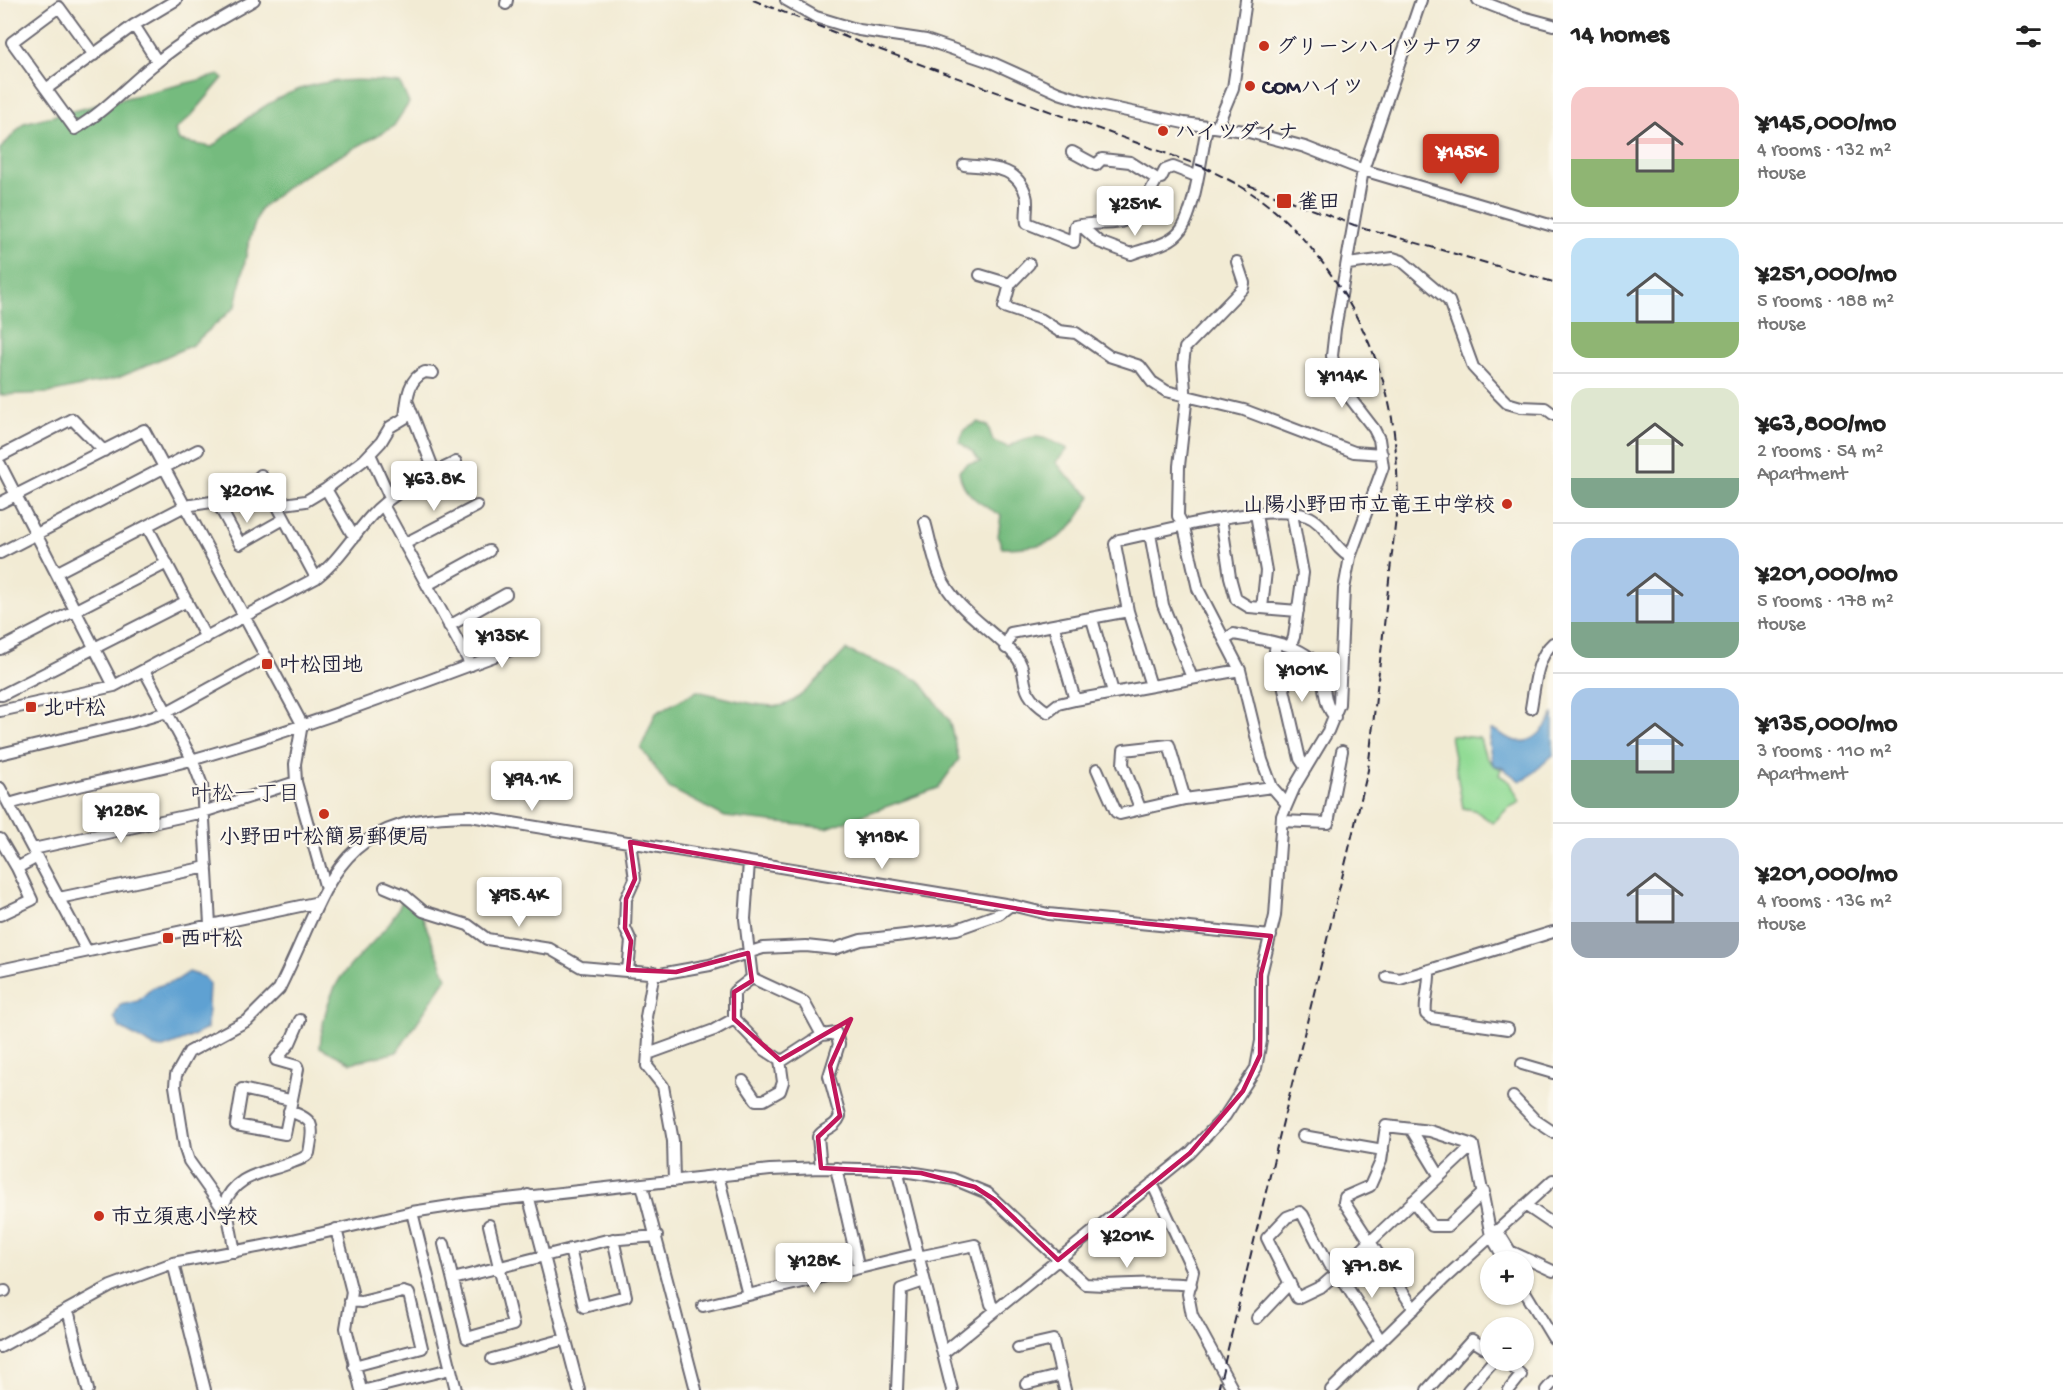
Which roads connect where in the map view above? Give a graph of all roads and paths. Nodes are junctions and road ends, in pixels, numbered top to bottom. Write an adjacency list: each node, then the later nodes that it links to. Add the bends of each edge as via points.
1 (176, 0): 8 (street)
2 (254, 0): 10 (street)
3 (786, 0): 12 (street, via 816,17 859,30 926,40 1094,104)
4 (1246, 0): 12 (street, via 1233,88)
5 (1422, 0): 15 (street)
6 (1478, 0): 7 (street)
7 (1553, 24)
8 (134, 25): 9 (street); 10 (street)
9 (94, 55): 11 (street); 11 (street, via 59,8 50,14 12,42)
10 (158, 61): 11 (street, via 75,129)
11 (46, 89)
12 (1212, 126): 15 (street, via 1305,147); 16 (street)
13 (1072, 152): 17 (street, via 1096,165 1105,159 1130,162)
14 (964, 165): 18 (street, via 1005,169 1015,175 1027,197 1027,223 1074,242 1075,226)
15 (1363, 170): 19 (street); 22 (street)
16 (1196, 176): 17 (street, via 1169,167); 18 (street, via 1181,231 1168,240 1131,254 1099,242)
17 (1156, 179): 18 (street, via 1134,214 1116,224)
18 (1080, 225)
19 (1553, 226)
20 (1237, 262): 26 (street, via 1243,288 1185,348)
21 (1029, 264): 24 (street)
22 (1348, 264): 28 (street, via 1394,258 1402,261 1449,301 1473,367 1498,394 1507,403 1545,408); 32 (street, via 1335,329 1333,365 1344,390 1374,429)
23 (980, 275): 24 (street)
24 (1010, 284): 26 (street, via 1004,307 1042,320 1059,331 1076,333 1109,356 1140,366 1160,389)
25 (433, 374): 27 (street, via 425,372 415,379)
26 (1186, 395): 32 (street, via 1244,410 1354,452); 52 (street, via 1178,506)
27 (407, 401): 31 (street, via 405,418 390,427); 37 (street)
28 (1553, 414)
29 (198, 450): 36 (street)
30 (104, 451): 33 (street, via 72,419); 36 (street, via 144,430); 39 (street)
31 (370, 454): 38 (street); 40 (street)
32 (1382, 454): 59 (street, via 1383,467)
33 (0, 456)
34 (456, 462): 37 (street)
35 (0, 464): 39 (street)
36 (164, 468): 44 (street); 53 (street)
37 (435, 473): 40 (street)
38 (326, 489): 43 (street, via 306,501); 55 (street)
39 (16, 495): 42 (street); 53 (street)
40 (387, 501): 55 (street); 56 (street)
41 (217, 502): 43 (street, via 241,496 261,475); 44 (street); 49 (street, via 240,544)
42 (0, 503)
43 (276, 505): 49 (street)
44 (185, 506): 51 (street); 70 (street)
45 (477, 506): 56 (street)
46 (1256, 514): 47 (street); 48 (street); 66 (street, via 1266,571)
47 (1292, 514): 59 (street, via 1308,516); 69 (street, via 1303,573)
48 (1221, 518): 52 (street); 66 (street, via 1236,599 1249,607)
49 (284, 519): 62 (street)
50 (925, 522): 81 (street, via 940,576 948,589)
51 (147, 526): 60 (street); 61 (street)
52 (1184, 527): 54 (street); 75 (street, via 1198,589)
53 (36, 534): 58 (street); 61 (street)
54 (1150, 534): 68 (street, via 1115,544); 87 (street, via 1163,605)
55 (356, 536): 62 (street, via 331,567)
56 (404, 544): 63 (street)
57 (489, 551): 63 (street)
58 (0, 553)
59 (1350, 557): 96 (street)
60 (167, 563): 65 (street); 67 (street)
61 (56, 573): 67 (street)
62 (316, 578): 70 (street)
63 (427, 585): 72 (street)
64 (506, 594): 72 (street)
65 (187, 601): 74 (street); 80 (street)
66 (1262, 608): 69 (street)
67 (75, 610): 80 (street); 82 (street)
68 (1128, 611): 71 (street); 89 (street)
69 (1298, 611): 79 (street)
70 (244, 616): 74 (street); 83 (street)
71 (1092, 619): 73 (street); 90 (street)
72 (449, 626): 84 (street)
73 (1054, 627): 81 (street, via 1011,633); 92 (street)
74 (206, 638): 85 (street)
75 (1224, 640): 76 (street, via 1234,634); 86 (street)
76 (1276, 643): 79 (street); 101 (street, via 1300,759)
77 (1553, 643): 93 (street, via 1539,666)
78 (524, 645): 84 (street)
79 (1290, 646): 96 (street, via 1315,661 1329,711)
80 (95, 648): 88 (street); 91 (street)
81 (1006, 648): 92 (street, via 1020,664 1025,689 1035,704 1047,712 1058,704)
82 (0, 649)
83 (267, 657): 95 (street); 97 (street)
84 (471, 665): 97 (street)
85 (144, 670): 88 (street); 95 (street)
86 (1240, 670): 87 (street); 105 (street)
87 (1192, 678): 89 (street)
88 (114, 686): 94 (street)
89 (1151, 686): 90 (street)
90 (1113, 692): 92 (street)
91 (1, 693): 94 (street)
92 (1075, 700)
93 (1531, 708)
94 (5, 710)
95 (166, 712): 99 (street); 100 (street)
96 (1335, 717): 101 (street)
97 (302, 724): 100 (street); 103 (street)
98 (1342, 750): 111 (street, via 1328,823)
99 (0, 754)
100 (192, 759): 108 (street, via 53,790); 110 (street, via 202,785)
101 (1306, 768): 107 (street)
102 (1097, 770): 109 (street, via 1116,812)
103 (296, 782): 110 (street); 119 (street)
104 (0, 788): 108 (street)
105 (1272, 788): 106 (street); 107 (street)
106 (1185, 799): 109 (street); 109 (street, via 1169,745 1124,750 1123,764)
107 (1286, 803): 111 (street)
108 (9, 804): 114 (street)
109 (1140, 808)
110 (203, 812): 114 (street); 116 (street)
111 (1282, 821): 126 (street)
112 (0, 839): 117 (street)
113 (630, 842): 115 (street); 119 (street, via 470,816 420,819 381,831 365,841 338,867); 130 (street, via 635,879 626,899 625,928 631,941)
114 (35, 853): 117 (street); 120 (street)
115 (749, 862): 122 (street); 128 (street, via 745,919)
116 (207, 867): 120 (street); 124 (street)
117 (16, 868): 123 (street, via 32,900)
118 (386, 887): 130 (street, via 404,895 423,911 468,925 487,939 554,951 581,967)
119 (326, 889): 121 (street)
120 (59, 898): 127 (street)
121 (320, 902): 124 (street); 166 (street, via 279,989 248,1020 189,1052 176,1076 182,1137 189,1161)
122 (1011, 905): 126 (street, via 1048,914); 128 (street, via 999,914 950,930 861,940 834,949 778,947)
123 (0, 915)
124 (210, 924): 127 (street)
125 (1553, 932): 131 (street)
126 (1271, 936): 159 (street, via 1261,974 1261,1041 1256,1068 1211,1132)
127 (87, 951): 129 (street)
128 (750, 951): 132 (street, via 710,965); 134 (street)
129 (0, 970)
130 (628, 970): 132 (street)
131 (1429, 970): 133 (street, via 1400,979); 139 (street, via 1425,1008 1431,1018)
132 (654, 972): 141 (street, via 646,1017)
133 (1386, 977)
134 (752, 978): 135 (street); 137 (street, via 734,992)
135 (771, 986): 136 (street, via 774,983 794,994); 140 (street, via 804,1002)
136 (795, 991)
137 (734, 1019): 141 (street); 142 (street, via 762,1048)
138 (300, 1020): 147 (street, via 290,1043 276,1060 298,1069)
139 (1508, 1029)
140 (822, 1035): 142 (street); 153 (street, via 832,1032 838,1037 829,1076 840,1116 834,1127 818,1137)
141 (648, 1054): 158 (street, via 647,1066 663,1086 672,1131)
142 (780, 1060): 145 (street, via 780,1091 756,1100)
143 (1522, 1064): 144 (street)
144 (1553, 1073)
145 (743, 1081)
146 (1513, 1097): 149 (street)
147 (290, 1106): 147 (street, via 285,1134 236,1125 242,1089); 166 (street, via 311,1122 309,1153 234,1185)
148 (1411, 1129): 151 (street); 152 (street, via 1386,1126); 157 (street)
149 (1553, 1132)
150 (1303, 1136): 152 (street)
151 (1473, 1145): 157 (street); 162 (street)
152 (1383, 1150): 174 (street, via 1370,1186 1345,1197 1344,1202)
153 (821, 1168): 154 (street); 156 (street)
154 (836, 1168): 155 (street); 182 (street)
155 (897, 1170): 180 (street); 181 (street, via 953,1179 987,1193)
156 (718, 1175): 158 (street); 191 (street)
157 (1439, 1175): 164 (street)
158 (674, 1181): 160 (street)
159 (1152, 1183): 181 (street); 190 (street, via 1193,1271)
160 (642, 1185): 163 (street); 172 (street)
161 (1551, 1186): 165 (street)
162 (1484, 1192): 164 (street, via 1448,1226 1432,1226); 171 (street)
163 (528, 1195): 167 (street); 179 (street)
164 (1413, 1201): 174 (street)
165 (1525, 1205): 168 (street); 171 (street)
166 (223, 1206): 178 (street, via 232,1227)
167 (412, 1212): 170 (street); 208 (street)
168 (1553, 1224)
169 (489, 1225): 184 (street)
170 (336, 1229): 178 (street); 192 (street, via 352,1292)
171 (1494, 1233): 177 (street); 185 (street, via 1510,1251); 195 (street)
172 (657, 1236): 173 (street); 219 (street)
173 (613, 1239): 176 (street); 176 (street, via 626,1296 584,1307)
174 (1371, 1243): 186 (street); 195 (street)
175 (444, 1244): 187 (street)
176 (570, 1249): 179 (street)
177 (1501, 1251)
178 (235, 1252): 183 (street)
179 (544, 1255): 184 (street); 200 (street)
180 (918, 1256): 188 (street); 191 (street); 197 (street, via 975,1245)
181 (1058, 1260): 190 (street, via 1085,1284); 197 (street)
182 (857, 1261)
183 (173, 1263): 196 (street, via 132,1277); 215 (street)
184 (499, 1267): 187 (street); 187 (street, via 513,1325 467,1338)
185 (1553, 1271)
186 (1338, 1272): 189 (street, via 1322,1286 1297,1298); 189 (street, via 1329,1265 1300,1212 1287,1217 1267,1238); 201 (street)
187 (453, 1279)
188 (924, 1281): 205 (street); 220 (street, via 901,1289)
189 (1290, 1283): 198 (street)
190 (1191, 1285): 223 (street, via 1188,1304 1192,1315)
191 (748, 1295): 194 (street)
192 (350, 1301): 207 (street, via 346,1328); 207 (street, via 409,1294 422,1348)
193 (1533, 1305): 199 (street)
194 (703, 1306)
195 (1414, 1309): 201 (street)
196 (68, 1310): 203 (street); 214 (street)
197 (996, 1310): 205 (street)
198 (1257, 1318)
199 (1553, 1338)
200 (566, 1339): 206 (street); 218 (street)
201 (1381, 1341): 224 (street)
202 (1480, 1345): 225 (street, via 1472,1340)
203 (0, 1347)
204 (1018, 1348): 211 (street, via 1053,1340)
205 (943, 1353): 221 (street)
206 (492, 1359)
207 (354, 1366): 216 (street)
208 (450, 1369): 216 (street); 217 (street)
209 (1484, 1371): 226 (street)
210 (1516, 1371): 227 (street, via 1521,1376)
211 (1062, 1375): 213 (street); 222 (street)
212 (1553, 1382): 228 (street)
213 (1026, 1384)
214 (88, 1390)
215 (205, 1390)
216 (364, 1390)
217 (456, 1390)
218 (579, 1390)
219 (696, 1390)
220 (897, 1390)
221 (951, 1390)
222 (1065, 1390)
223 (1233, 1390)
224 (1331, 1390)
225 (1427, 1390)
226 (1468, 1390)
227 (1509, 1390)
228 (1546, 1390)

